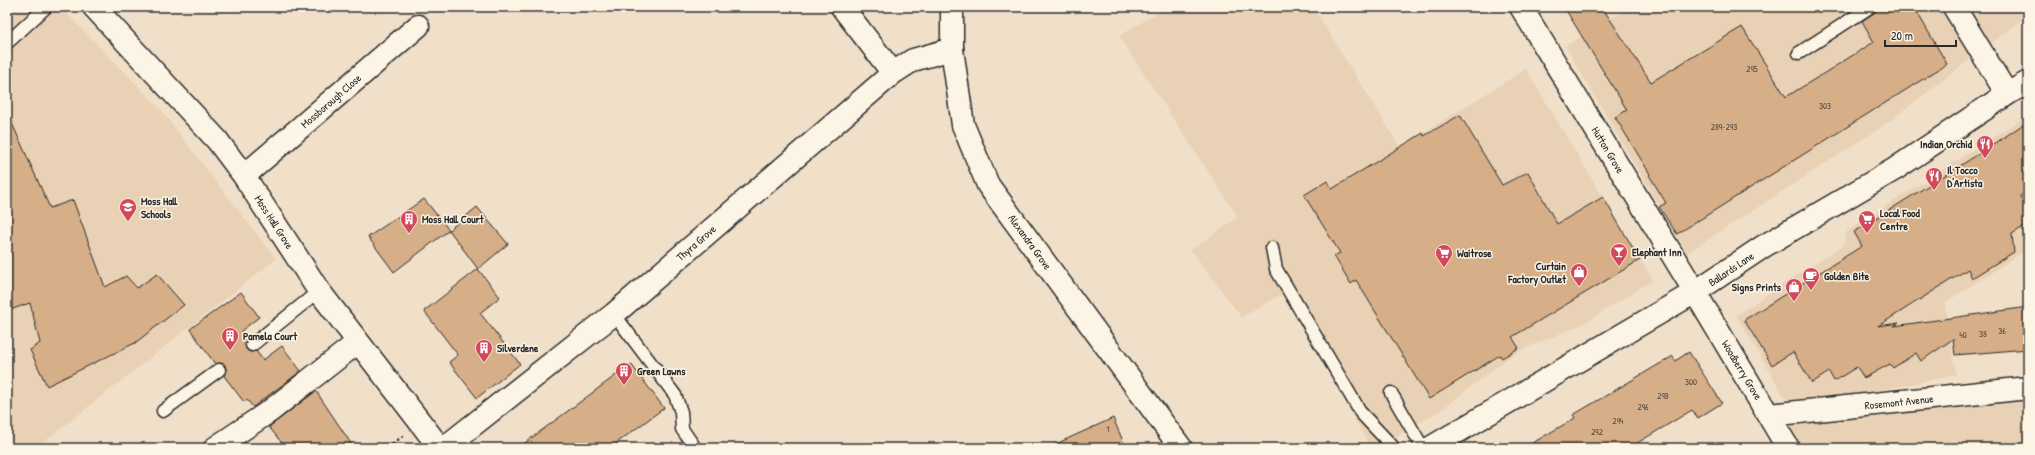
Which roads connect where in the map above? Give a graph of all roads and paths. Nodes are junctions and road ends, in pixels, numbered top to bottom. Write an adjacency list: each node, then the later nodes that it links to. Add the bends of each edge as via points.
1 (46, 7): 9 (lane)
2 (94, 7): 15 (street, Moss Hall Grove, via 217,140)
3 (842, 7): 12 (street)
4 (952, 7): 10 (street, Alexandra Grove)
5 (1521, 7): 18 (street, Hutton Grove)
6 (1870, 7): 11 (lane)
7 (1954, 7): 14 (street)
8 (418, 26): 15 (street, Mossborough Close)
9 (7, 43)
10 (952, 48): 12 (street, Thyra Grove, via 913,60); 31 (street, Alexandra Grove, via 963,125 988,185)
11 (1799, 53)
12 (894, 73): 19 (street, Thyra Grove)
13 (2028, 82): 14 (street, Ballards Lane)
14 (2007, 94): 18 (street, Ballards Lane, via 1895,169 1784,234)
15 (244, 176): 17 (street, Moss Hall Grove)
16 (1272, 248): 32 (lane, via 1276,269 1361,413)
17 (319, 291): 20 (street, Moss Hall Grove); 21 (lane)
18 (1695, 292): 26 (street, Woodberry Grove); 34 (street, Ballards Lane)
19 (614, 314): 29 (street, Thyra Grove); 30 (lane, via 675,395 681,412 682,429)
20 (358, 342): 27 (street, via 270,411); 28 (street, Moss Hall Grove)
21 (252, 345)
22 (219, 370): 25 (lane)
23 (2028, 388): 26 (street, Rosemont Avenue)
24 (1391, 393): 33 (lane)
25 (163, 411)
26 (1769, 415): 35 (street, Woodberry Grove)
27 (215, 448)
28 (440, 448)
29 (444, 448)
30 (695, 448)
31 (1181, 448)
32 (1394, 448)
33 (1423, 448)
34 (1430, 448)
35 (1788, 448)

